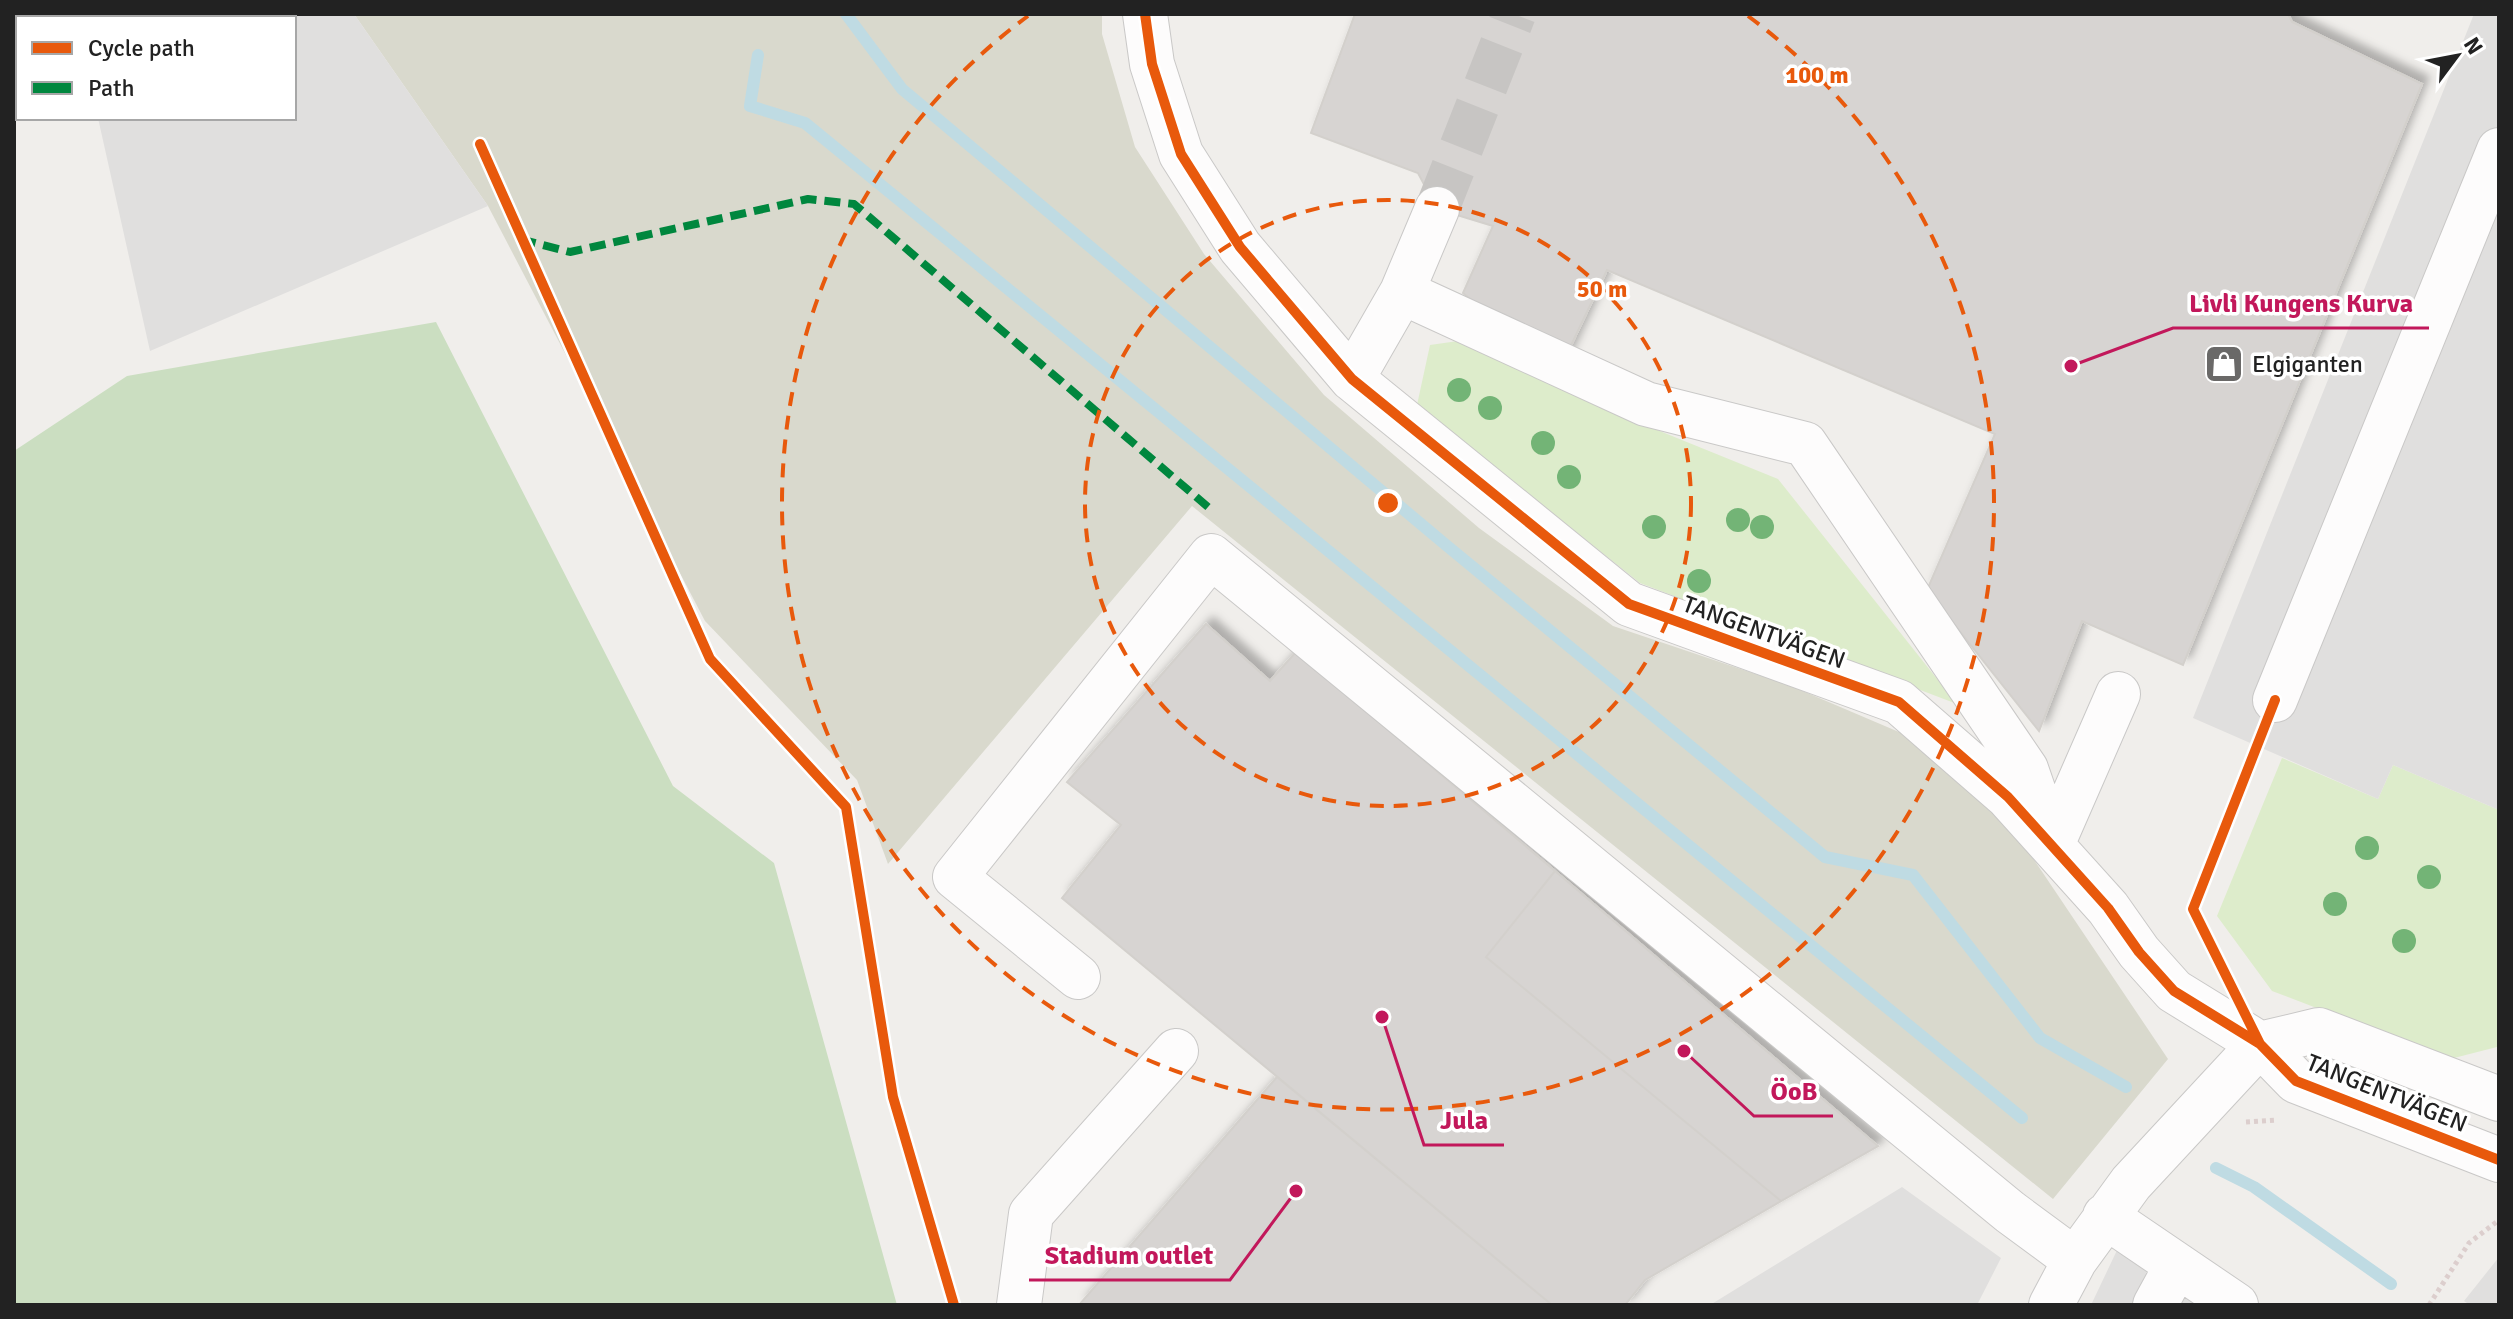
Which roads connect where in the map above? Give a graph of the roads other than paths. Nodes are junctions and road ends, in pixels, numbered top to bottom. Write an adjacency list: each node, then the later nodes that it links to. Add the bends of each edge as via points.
1 (1145, 14): 5 (street, TANGENTVÄGEN, via 1152,64 1181,154 1240,247)
2 (2499, 150): 7 (street)
3 (1437, 209): 4 (street)
4 (1402, 292): 5 (street); 8 (street, via 1646,404 1805,444 2026,769)
5 (1352, 379): 8 (street, TANGENTVÄGEN, via 1629,604 1899,702 2008,797)
6 (2118, 694): 8 (street)
7 (2275, 700)
8 (2052, 845): 10 (street, TANGENTVÄGEN, via 2174,991)
9 (1078, 977): 15 (street, via 955,877 1211,556 1997,1202)
10 (2260, 1044): 12 (street, TANGENTVÄGEN, via 2319,1030); 13 (street, TANGENTVÄGEN, via 2296,1081); 14 (street)
11 (1176, 1051): 17 (street, via 1031,1214)
12 (2498, 1097): 13 (street)
13 (2487, 1155)
14 (2105, 1216): 15 (street); 16 (street)
15 (2075, 1260): 18 (street)
16 (2177, 1265): 19 (street); 20 (street)
17 (1019, 1305)
18 (2051, 1305)
19 (2155, 1305)
20 (2236, 1305)

